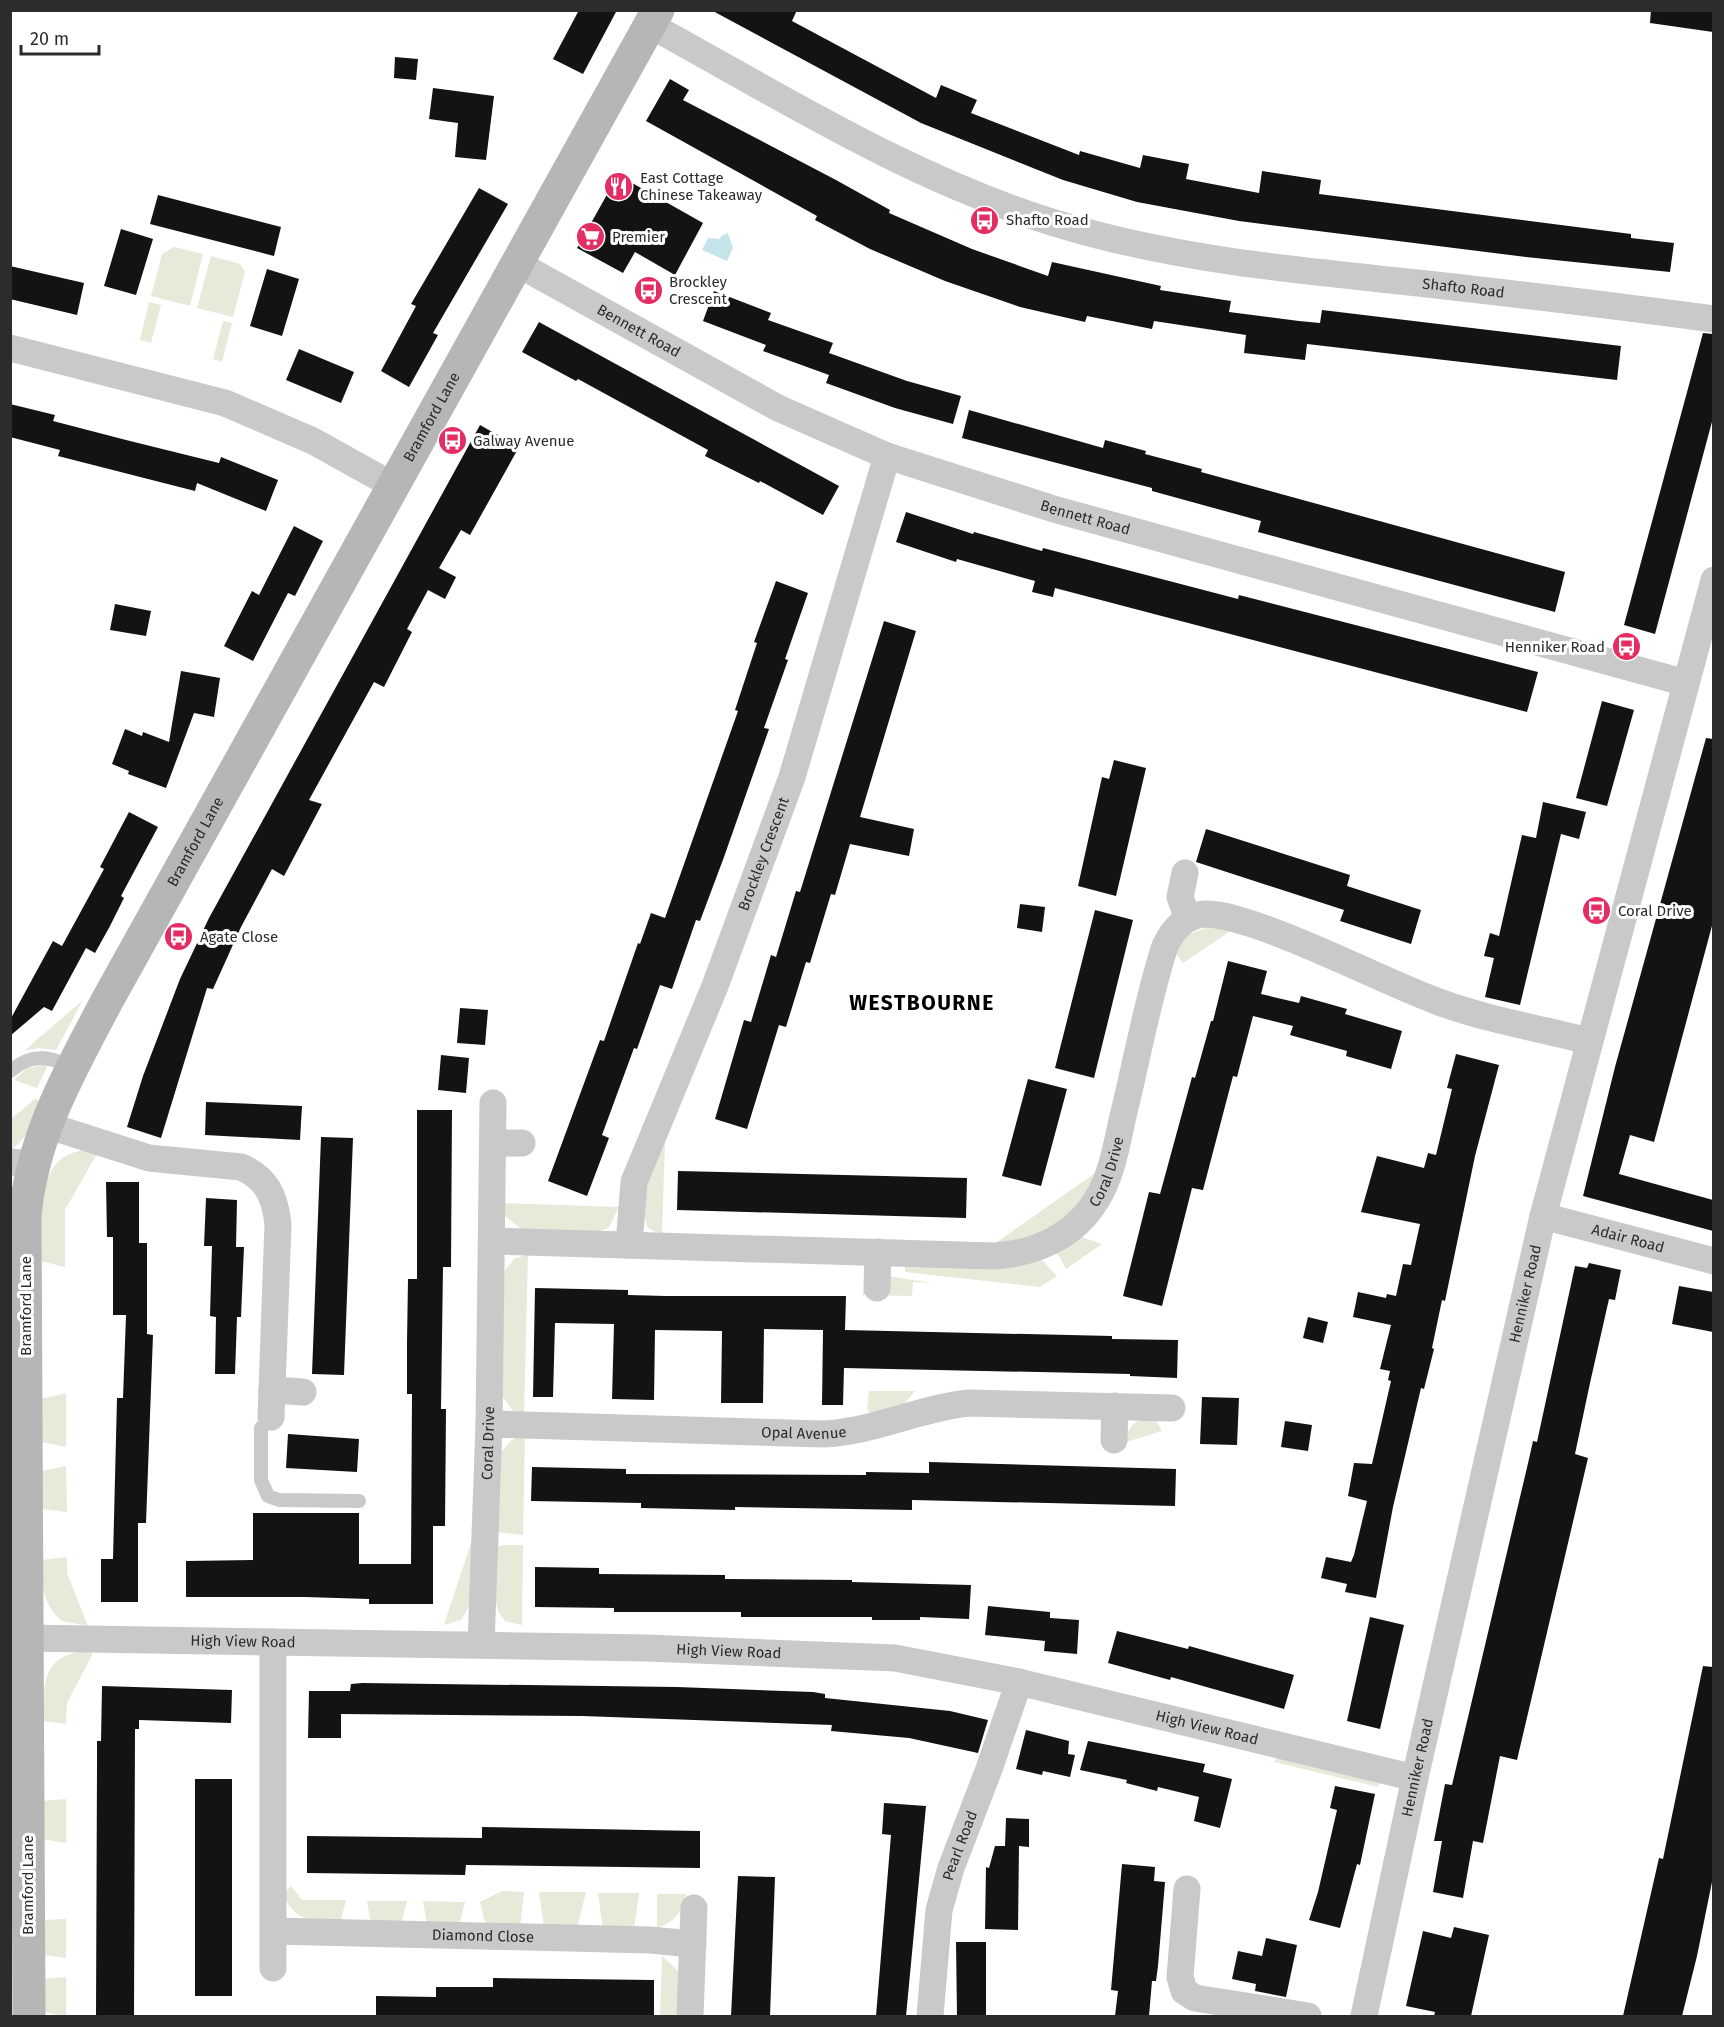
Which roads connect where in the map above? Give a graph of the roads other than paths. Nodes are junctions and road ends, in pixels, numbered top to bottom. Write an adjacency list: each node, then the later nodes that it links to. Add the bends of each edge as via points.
1 (654, 18): 2 (street, Bramford Lane); 3 (street, Shafto Road, via 937,180 1056,224 1159,250 1291,270)
2 (519, 264): 5 (street, Bennett Road, via 778,408); 6 (street, Bramford Lane)
3 (1713, 319)
4 (10, 348): 6 (street, via 225,403 313,441)
5 (887, 456): 8 (street, Bennett Road, via 1057,510); 22 (street, Brockley Crescent, via 792,777 715,986 633,1182)
6 (394, 486): 12 (street, Bramford Lane)
7 (1713, 580): 8 (street, Henniker Road)
8 (1686, 683): 11 (street, Henniker Road)
9 (1185, 873): 10 (street, via 1180,897)
10 (1188, 919): 11 (street, via 1208,914 1236,919 1281,934 1439,1002); 23 (street, Coral Drive, via 1171,934 1165,946 1112,1158 1097,1199 1085,1215 1058,1238 1022,1252 993,1256)
11 (1588, 1041): 20 (street, Henniker Road)
12 (72, 1067): 13 (lane, via 43,1056 24,1060); 15 (street, Bramford Lane)
13 (10, 1071)
14 (494, 1103): 16 (street, Coral Drive)
15 (46, 1125): 18 (street, Bramford Lane); 27 (street, via 149,1158 241,1167 264,1183 272,1194 278,1224)
16 (493, 1143): 17 (street); 21 (street, Coral Drive)
17 (522, 1143)
18 (22, 1163): 19 (street, Bramford Lane)
19 (18, 1216): 33 (street, Bramford Lane)
20 (1543, 1216): 24 (street, Adair Road); 38 (street, Henniker Road)
21 (492, 1241): 22 (street, Coral Drive); 30 (street, Coral Drive)
22 (629, 1245): 23 (street, Coral Drive)
23 (878, 1252): 25 (street)
24 (1713, 1261)
25 (876, 1288)
26 (303, 1392): 27 (street)
27 (271, 1403): 32 (lane, via 261,1428 261,1480 268,1496 279,1500)
28 (1115, 1406): 29 (street, Opal Avenue); 30 (street, Opal Avenue, via 956,1405 849,1432 823,1434); 31 (street)
29 (1172, 1408)
30 (489, 1424): 35 (street, Coral Drive)
31 (1114, 1440)
32 (359, 1501)
33 (27, 1638): 34 (street, High View Road); 37 (street, Bramford Lane)
34 (273, 1642): 35 (street, High View Road); 41 (street)
35 (481, 1645): 36 (street, High View Road, via 858,1655 930,1664)
36 (1019, 1682): 38 (street, High View Road); 46 (street, Pearl Road, via 939,1910)
37 (19, 1753): 44 (street, Bramford Lane)
38 (1415, 1778): 48 (street, Henniker Road)
39 (1187, 1889): 47 (street, via 1180,1977 1184,1991 1195,1998)
40 (694, 1908): 42 (street)
41 (273, 1931): 42 (street, Diamond Close); 43 (street)
42 (693, 1944): 45 (street)
43 (273, 1968)
44 (29, 2016)
45 (690, 2016)
46 (930, 2016)
47 (1308, 2016)
48 (1364, 2016)

